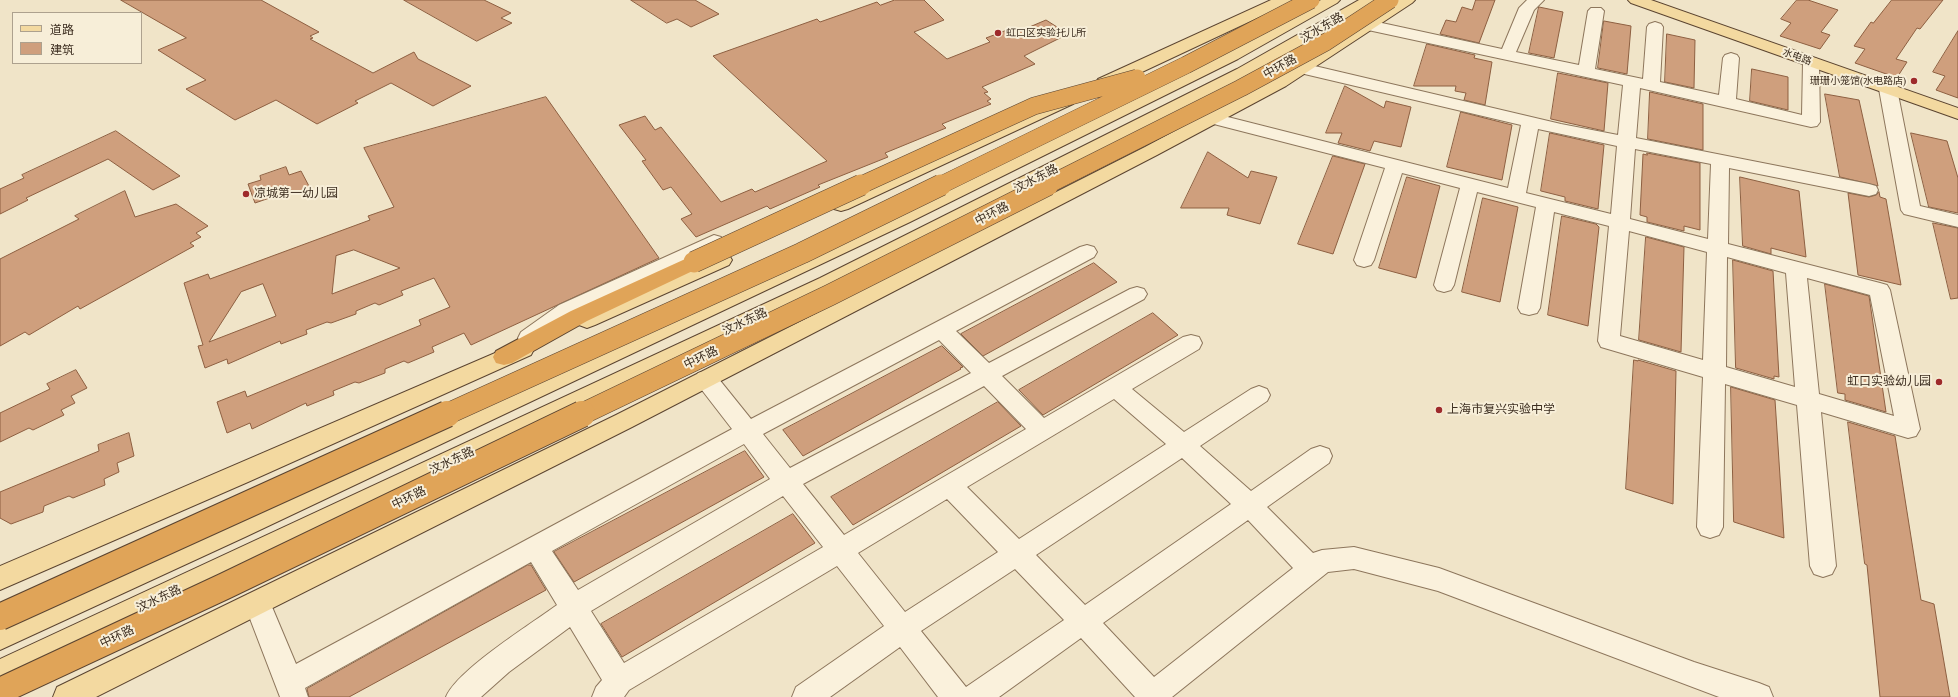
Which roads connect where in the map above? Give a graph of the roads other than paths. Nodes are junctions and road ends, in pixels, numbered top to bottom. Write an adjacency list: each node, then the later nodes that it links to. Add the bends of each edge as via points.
1 (1284, 0): 10 (main road)
2 (1332, 0): 8 (main road, 汶水东路)
3 (1370, 0): 35 (main road, 汶水东路, via 1243,73)
4 (1390, 0): 81 (highway, 中环路, bridge, via 1326,42 1241,88 830,295)
5 (1407, 0): 11 (main road, 汶水东路)
6 (1536, 0): 13 (street, via 1527,8)
7 (1636, 0): 15 (main road, 水电路)
8 (1309, 8): 10 (main road); 16 (highway, bridge); 32 (main road, 汶水东路, via 1232,56)
9 (1596, 11): 19 (street)
10 (1229, 24): 18 (main road)
11 (1368, 25): 13 (street); 17 (main road, 汶水东路)
12 (1655, 27): 21 (street)
13 (1507, 55): 19 (street)
14 (1731, 58): 23 (street)
15 (1811, 62): 22 (main road, 水电路); 23 (street, via 1811,122)
16 (1186, 65): 49 (highway, bridge, via 1034,106 579,316); 74 (highway, bridge, via 802,253)
17 (1302, 68): 26 (main road, 汶水东路); 27 (street)
18 (1129, 71): 24 (main road); 49 (street, via 1031,102 677,259 567,310)
19 (1586, 72): 20 (street)
20 (1632, 82): 21 (street); 28 (street)
21 (1651, 86): 23 (street)
22 (1888, 89): 25 (main road, 水电路); 38 (street, via 1911,210)
23 (1727, 102)
24 (1052, 107): 32 (main road); 49 (main road, via 732,256)
25 (1958, 114)
26 (1212, 118): 29 (main road, 汶水东路); 31 (street)
27 (1530, 122): 28 (street); 36 (street)
28 (1626, 142): 30 (street); 39 (street)
29 (1135, 160): 35 (main road); 52 (main road, 汶水东路)
30 (1720, 160): 34 (street); 40 (street)
31 (1395, 165): 33 (street); 42 (street)
32 (983, 179): 77 (main road, 汶水东路, via 753,289)
33 (1470, 184): 36 (street); 44 (street)
34 (1869, 190)
35 (1002, 196): 53 (main road, 汶水东路, via 827,283)
36 (1516, 196): 37 (street)
37 (1546, 204): 39 (street); 46 (street)
38 (1958, 221)
39 (1619, 223): 40 (street); 50 (street, via 1609,341)
40 (1718, 248): 43 (street); 50 (street)
41 (1087, 252): 47 (street)
42 (1364, 260)
43 (1796, 268): 56 (street); 56 (street, via 1880,290 1908,429)
44 (1444, 285)
45 (1137, 294): 51 (street)
46 (1529, 308)
47 (940, 329): 51 (street); 57 (street)
48 (1191, 343): 54 (street)
49 (504, 357): 71 (main road, via 239,476)
50 (1714, 372): 56 (street); 65 (street)
51 (986, 375): 58 (street); 62 (street)
52 (706, 379): 57 (street); 61 (main road, 汶水东路)
53 (620, 381): 61 (main road); 78 (main road, 汶水东路)
54 (1116, 388): 58 (street); 59 (street)
55 (1259, 395): 59 (street)
56 (1808, 399): 69 (street)
57 (746, 432): 62 (street); 66 (street)
58 (1042, 432): 63 (street)
59 (1184, 444): 64 (street); 68 (street)
60 (1320, 456): 64 (street)
61 (548, 458): 72 (main road, 汶水东路)
62 (786, 482): 67 (street); 73 (street)
63 (950, 486): 67 (street); 68 (street)
64 (1249, 505): 70 (street); 75 (street)
65 (1710, 527)
66 (536, 547): 73 (street); 79 (street)
67 (840, 551): 76 (street); 80 (street)
68 (1017, 553): 75 (street); 76 (street)
69 (1823, 566)
70 (1311, 569): 82 (street); 88 (street, via 1322,561 1354,558 1440,580)
71 (0, 578)
72 (257, 603): 79 (street); 83 (main road, 汶水东路)
73 (573, 609): 80 (street); 84 (street, via 499,663)
74 (0, 617)
75 (1083, 621): 82 (street); 87 (street)
76 (902, 629): 85 (street); 86 (street)
77 (0, 637)
78 (0, 673)
79 (292, 689)
80 (613, 689)
81 (0, 691)
82 (1151, 696)
83 (67, 697)
84 (460, 697)
85 (806, 697)
86 (956, 697)
87 (975, 697)
88 (1759, 697)

